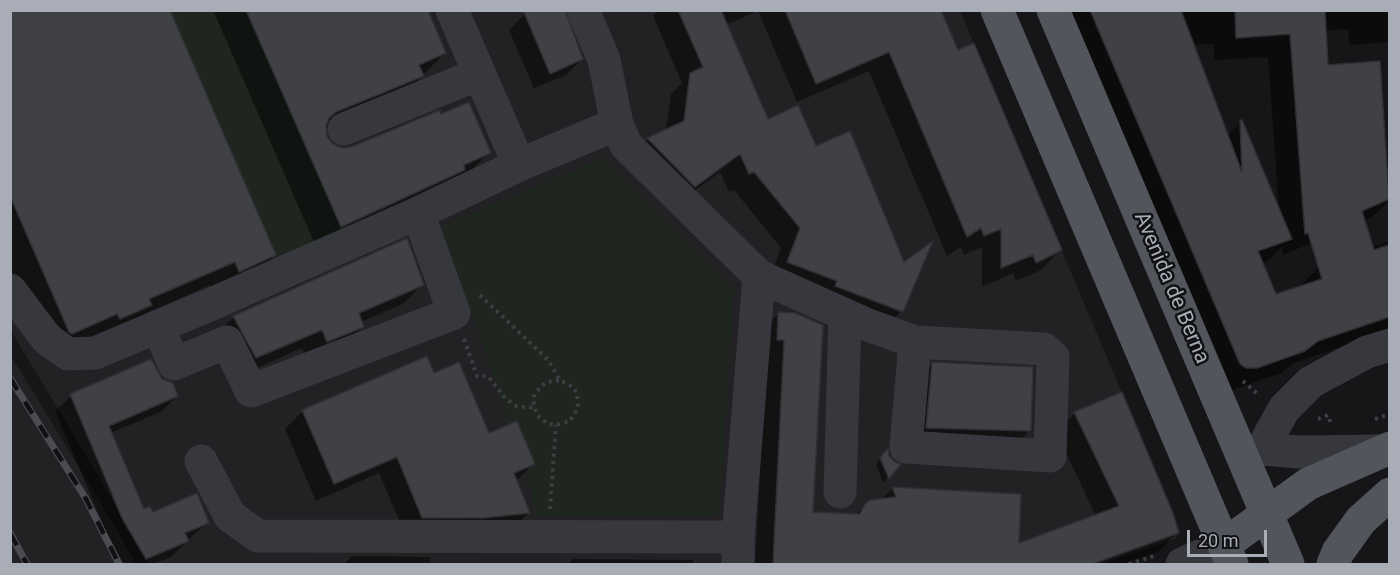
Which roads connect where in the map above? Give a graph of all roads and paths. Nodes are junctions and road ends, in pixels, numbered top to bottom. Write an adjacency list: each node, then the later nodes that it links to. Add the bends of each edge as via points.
1 (452, 10): 5 (street)
2 (583, 10): 6 (street, via 604,60)
3 (997, 10): 31 (main road)
4 (1053, 10): 24 (main road, Avenida de Berna)
5 (479, 74): 7 (street); 8 (street)
6 (617, 124): 8 (street); 10 (street, via 626,145)
7 (344, 129)
8 (519, 165): 9 (street)
9 (418, 213): 11 (street); 15 (street)
10 (759, 276): 14 (street); 30 (street)
11 (443, 282): 13 (street); 19 (path, via 467,284 548,360)
12 (10, 290): 15 (street, via 47,339 68,354 95,353)
13 (454, 313): 15 (street, via 251,391 227,342 174,363); 20 (path, via 477,376 488,376 506,399 516,405)
14 (845, 315): 16 (street); 26 (street)
15 (158, 326)
16 (915, 342): 16 (street, via 906,447 1050,456 1053,357 1044,349)
17 (1389, 345): 21 (street, via 1367,352 1311,382)
18 (1241, 378): 21 (path, via 1260,396)
19 (560, 380): 20 (path, via 540,387 533,400); 22 (path, via 573,387 579,401 570,421)
20 (534, 408): 22 (path, via 541,420)
21 (1284, 409): 24 (street)
22 (556, 425): 29 (path)
23 (1386, 450): 24 (street); 28 (main road, via 1308,484)
24 (1252, 454): 28 (main road, Avenida de Berna)
25 (201, 461): 29 (street, via 230,516 258,536)
26 (840, 492)
27 (1389, 494): 34 (main road, via 1360,520)
28 (1266, 514): 31 (main road); 33 (main road, Avenida de Berna)
29 (551, 551): 30 (street)
30 (738, 551)
31 (1228, 555): 32 (street)
32 (1182, 564)
33 (1288, 564)
34 (1333, 564)

